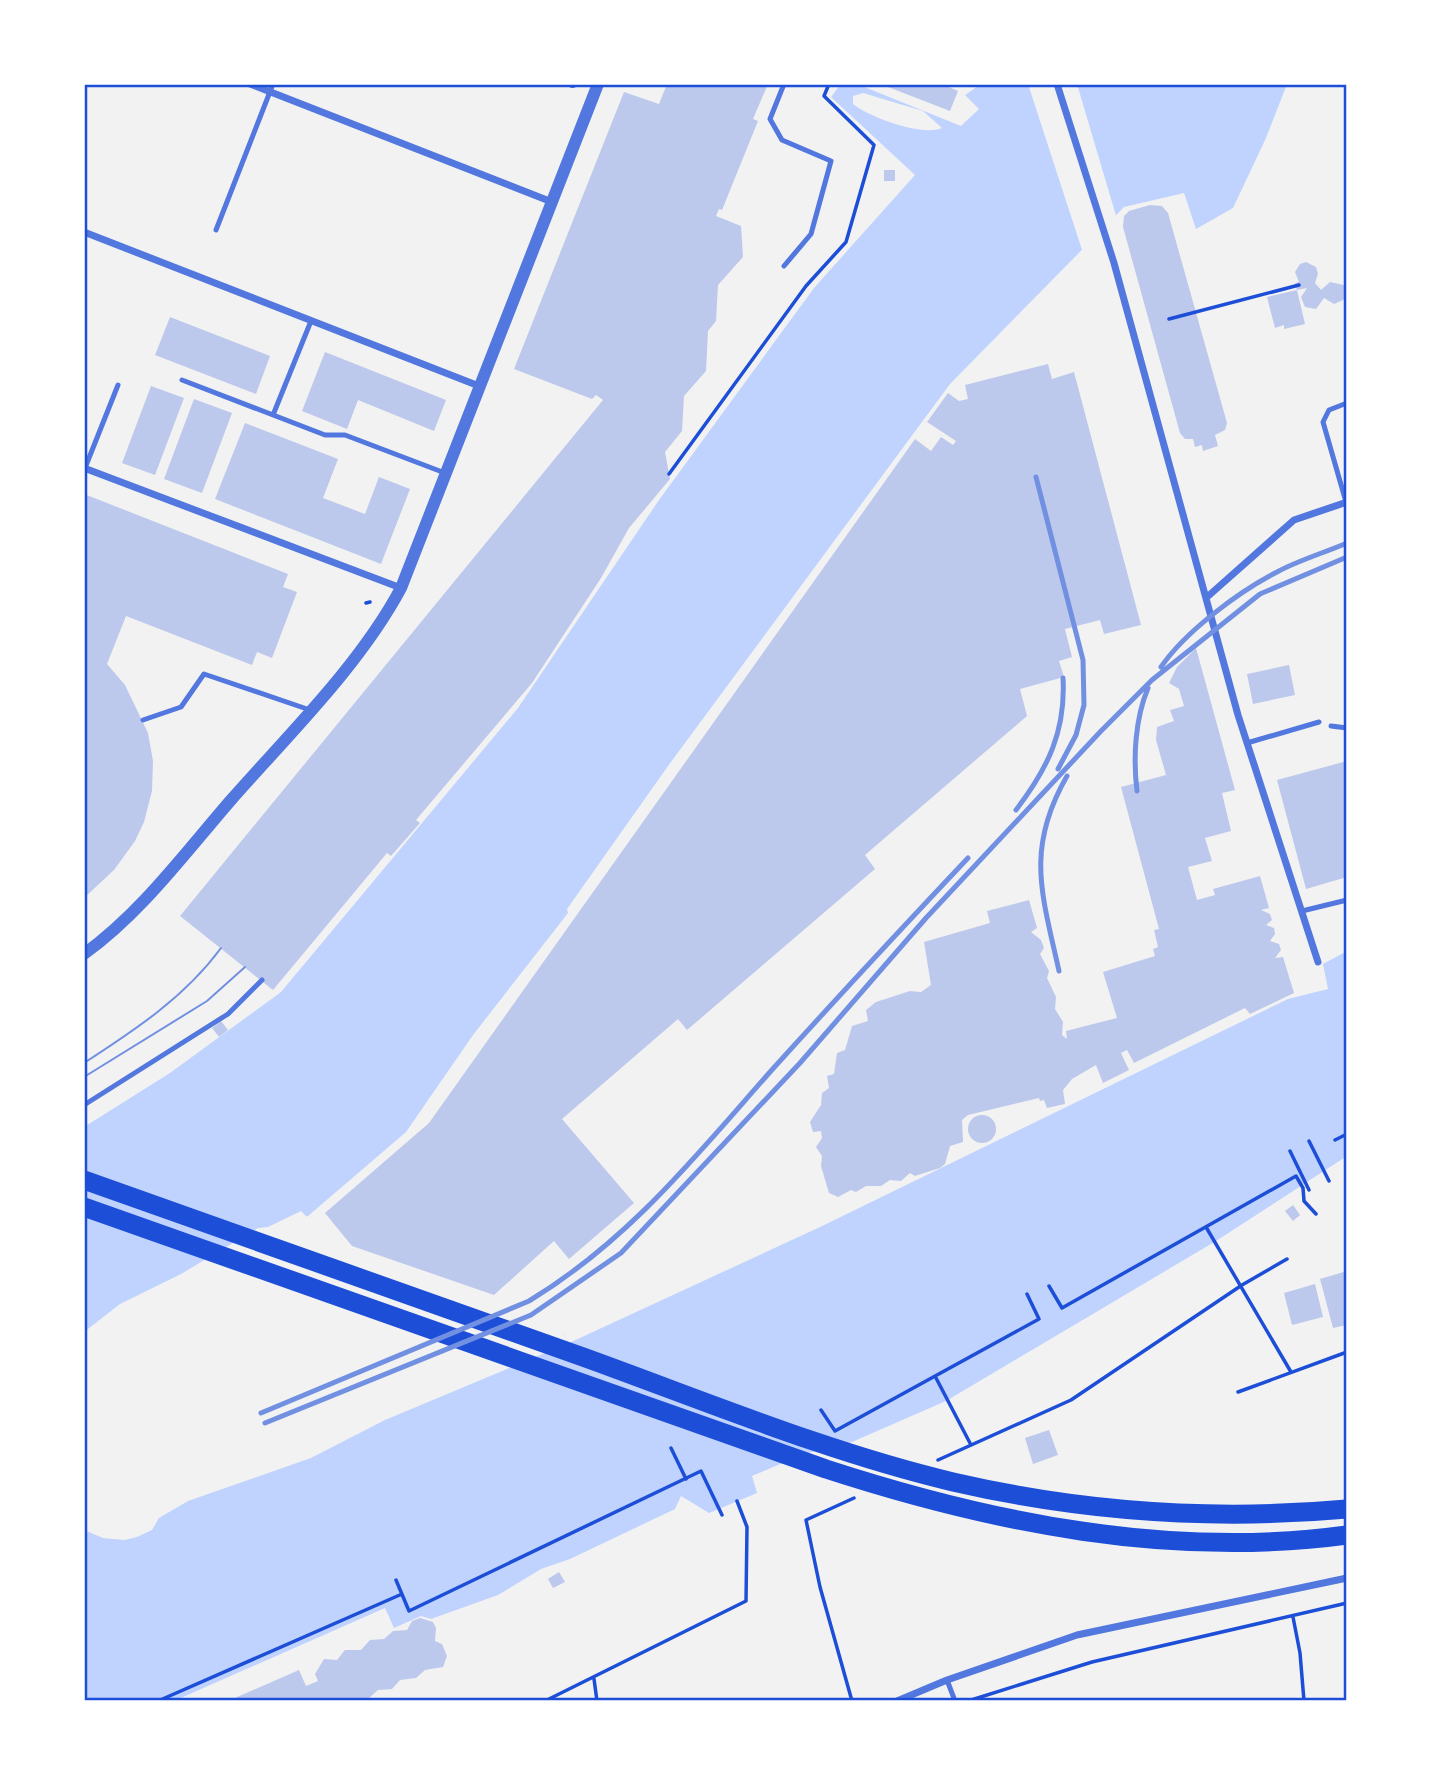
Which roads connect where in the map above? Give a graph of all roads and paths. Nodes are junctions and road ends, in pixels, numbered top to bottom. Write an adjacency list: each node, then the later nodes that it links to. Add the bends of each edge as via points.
1 (250, 84): 6 (street)
2 (598, 84): 7 (street)
3 (783, 84): 10 (lane, via 770,119 782,140 831,161 811,234)
4 (829, 84): 21 (path, via 824,96 874,145 846,242 806,286)
5 (1056, 84): 24 (street, via 1114,263)
6 (272, 88): 7 (street); 8 (lane)
7 (552, 202): 16 (street)
8 (216, 230)
9 (84, 232): 13 (street)
10 (784, 266)
11 (1298, 285): 12 (path)
12 (1169, 319)
13 (311, 321): 16 (street); 18 (lane)
14 (182, 380): 18 (lane)
15 (118, 385): 19 (lane)
16 (480, 386): 20 (street)
17 (1347, 403): 22 (lane, via 1329,410 1323,422)
18 (273, 415): 20 (lane, via 325,435 345,435)
19 (85, 468): 23 (street)
20 (445, 474): 23 (street)
21 (669, 474)
22 (1347, 502): 24 (street, via 1294,520)
23 (401, 588): 25 (street, via 389,610)
24 (1206, 598): 30 (street)
25 (310, 710): 26 (lane, via 204,674 180,707); 33 (street, via 128,918)
26 (143, 720)
27 (1319, 722): 30 (lane)
28 (1331, 726): 29 (lane)
29 (1347, 728)
30 (1247, 743): 32 (street)
31 (1347, 900): 32 (lane)
32 (1302, 911): 34 (street)
33 (84, 954)
34 (1318, 962)
35 (262, 981): 36 (lane, via 228,1014)
36 (84, 1105)
37 (1347, 1134): 38 (path)
38 (1335, 1140)
39 (1309, 1141): 42 (path)
40 (1290, 1151): 43 (path)
41 (84, 1181): 62 (highway, via 816,1440 951,1481 1149,1513 1225,1515)
42 (1329, 1181)
43 (1309, 1190)
44 (84, 1207): 64 (highway, via 826,1469 929,1500 1049,1526 1132,1537 1268,1541)
45 (1317, 1214): 46 (path, via 1304,1201 1296,1176)
46 (1206, 1227): 48 (path); 49 (path, via 1062,1308)
47 (1287, 1259): 48 (path)
48 (1241, 1285): 52 (path); 56 (path, via 1071,1400)
49 (1049, 1286)
50 (1027, 1294): 53 (path, via 1040,1319)
51 (1347, 1352): 52 (path)
52 (1291, 1372): 54 (path)
53 (935, 1376): 55 (path, via 835,1431); 56 (path)
54 (1238, 1392)
55 (821, 1410)
56 (971, 1445): 58 (path)
57 (671, 1448): 59 (path)
58 (933, 1462)
59 (686, 1479): 63 (path, via 701,1471); 67 (path, via 410,1611)
60 (857, 1497): 76 (path, via 806,1520)
61 (737, 1501): 70 (path, via 747,1527 746,1601)
62 (1347, 1509)
63 (722, 1515)
64 (1347, 1535)
65 (1347, 1578): 71 (street, via 1077,1635)
66 (396, 1580): 67 (path)
67 (402, 1594): 73 (path)
68 (1347, 1603): 69 (path)
69 (1293, 1616): 72 (path, via 1092,1662); 80 (path)
70 (594, 1678): 74 (path); 75 (path)
71 (947, 1680): 77 (street); 78 (lane)
72 (976, 1700): 79 (path)
73 (158, 1701)
74 (545, 1701)
75 (597, 1701)
76 (852, 1701)
77 (897, 1701)
78 (955, 1701)
79 (968, 1701)
80 (1304, 1701)

